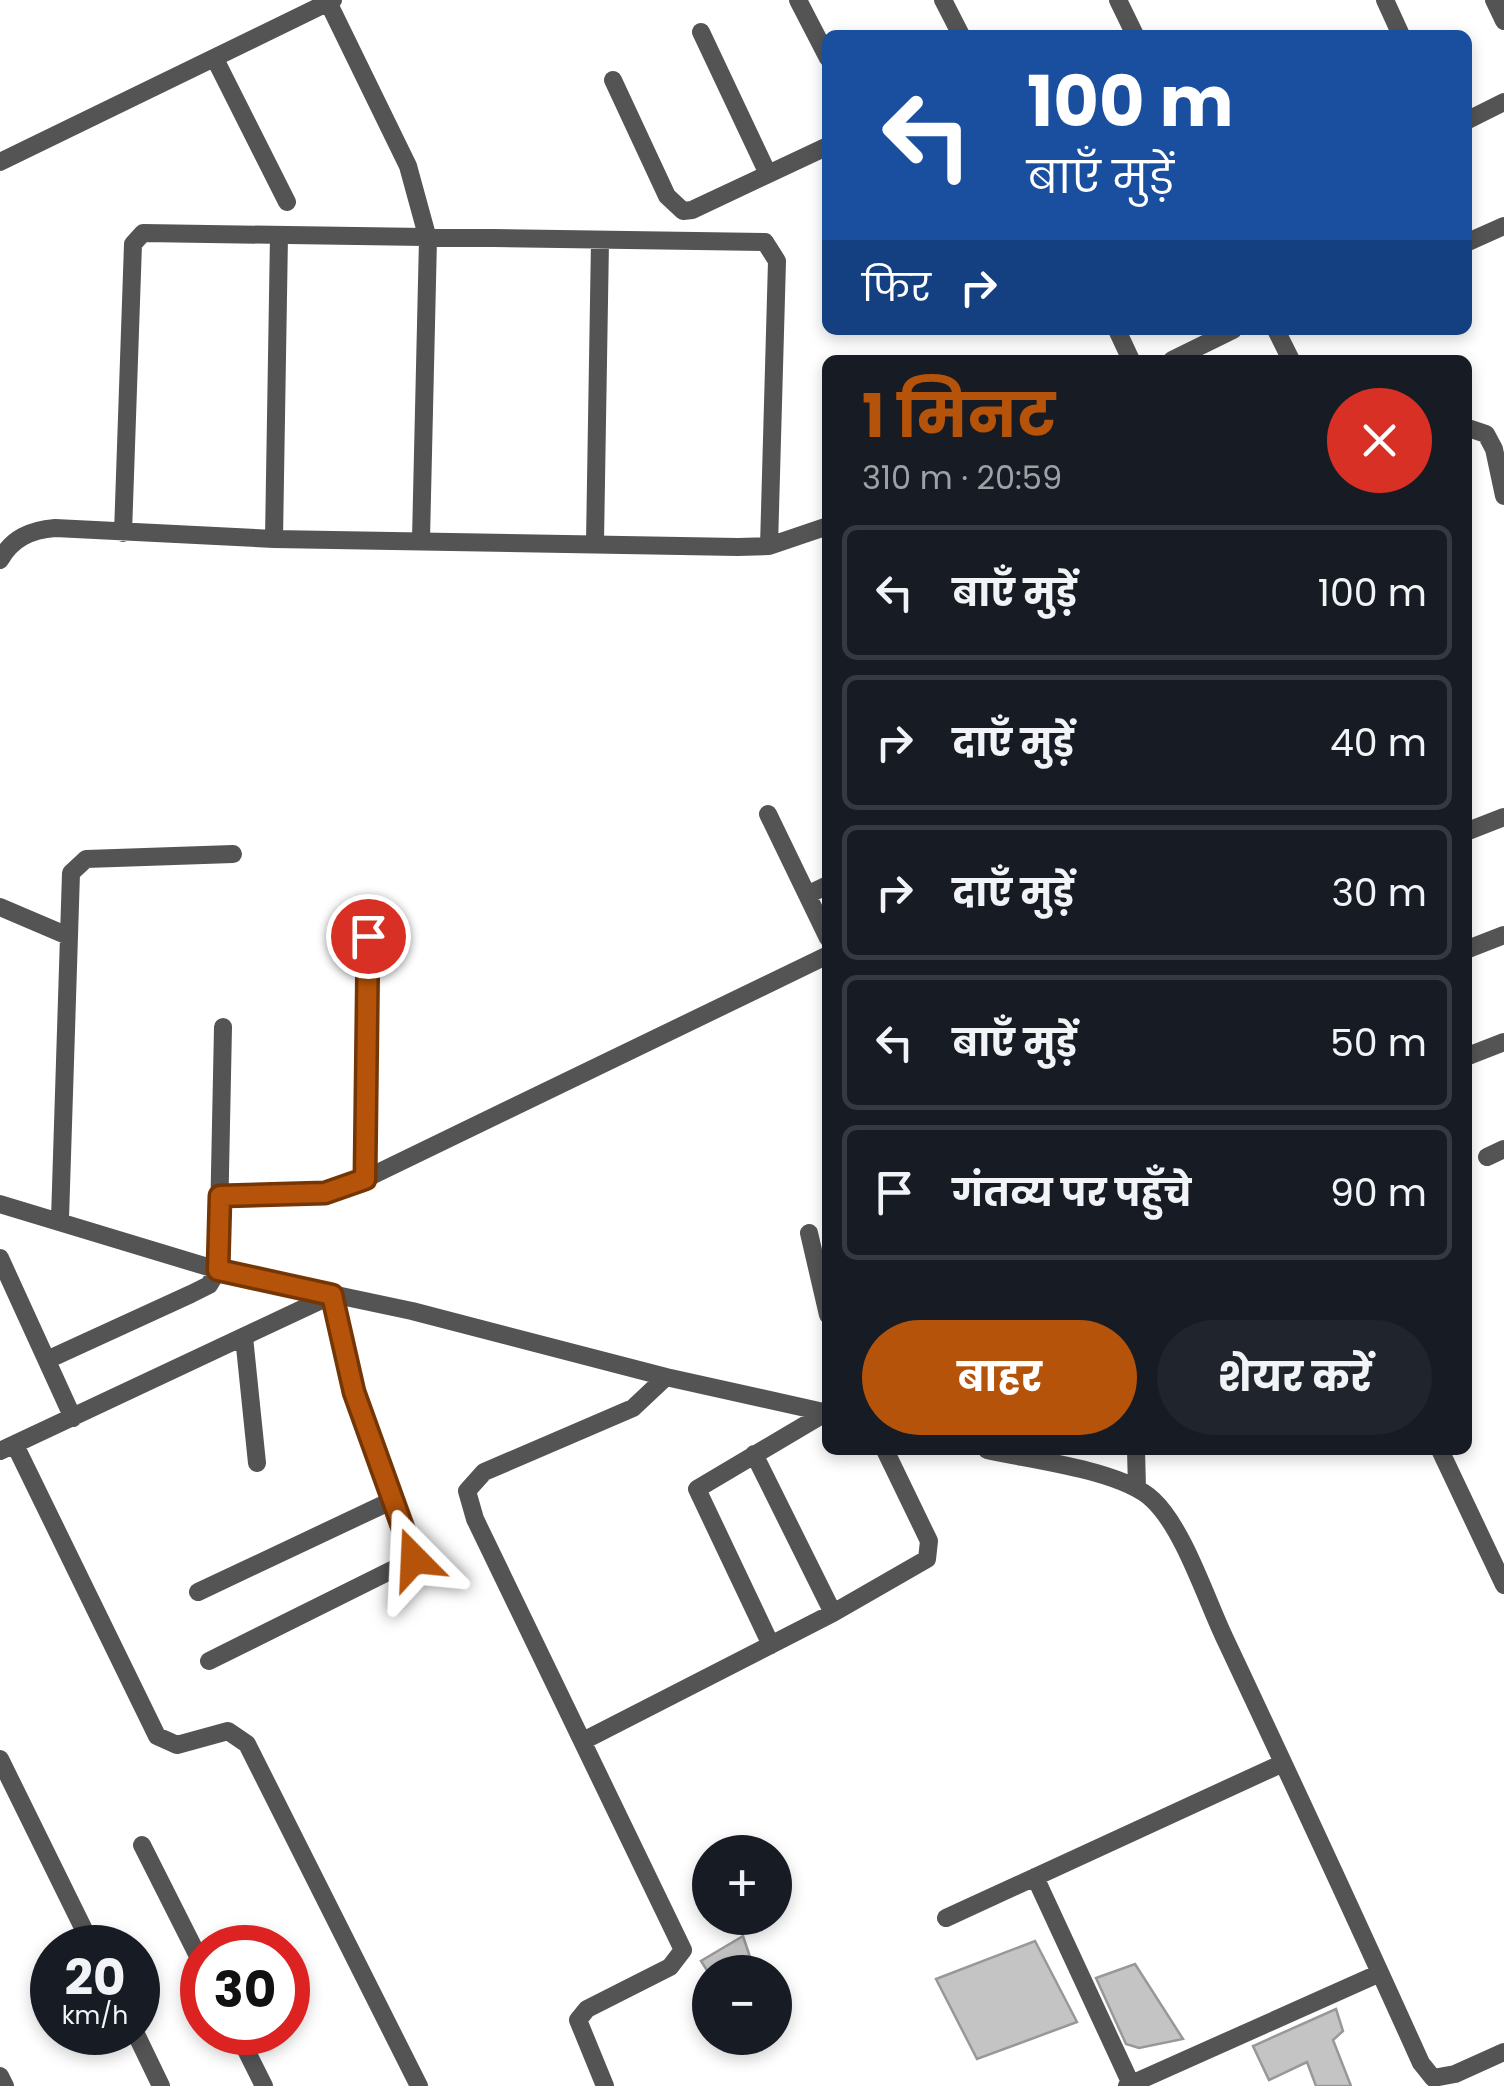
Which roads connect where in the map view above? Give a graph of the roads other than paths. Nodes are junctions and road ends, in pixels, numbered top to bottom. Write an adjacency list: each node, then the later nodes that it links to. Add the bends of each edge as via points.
1 (798, 0): 12 (street)
2 (944, 0): 8 (street)
3 (1118, 0): 9 (street)
4 (1385, 0): 10 (street)
5 (1494, 0): 7 (street)
6 (330, 1): 13 (street); 23 (street, via 408,166)
7 (1504, 21)
8 (959, 30)
9 (1133, 30)
10 (1399, 30)
11 (701, 32): 19 (street)
12 (822, 46)
13 (215, 59): 18 (street); 20 (street)
14 (613, 80): 19 (street, via 674,206 692,210)
15 (1504, 102): 16 (street)
16 (1472, 118)
17 (822, 149): 19 (street)
18 (0, 162)
19 (768, 174)
20 (287, 202)
21 (1504, 226): 25 (street)
22 (280, 236): 23 (street); 31 (street, via 152,231 132,244); 33 (street)
23 (428, 238): 24 (street); 32 (street)
24 (600, 240): 34 (street); 35 (street, via 766,242 776,252)
25 (1472, 240)
26 (1223, 335): 27 (street)
27 (1182, 355)
28 (1472, 429): 29 (street, via 1486,434 1494,449)
29 (1504, 496)
30 (822, 528): 35 (street)
31 (123, 534): 33 (street); 36 (street, via 35,530)
32 (421, 539): 33 (street); 34 (street)
33 (274, 540)
34 (594, 542): 35 (street)
35 (769, 546)
36 (0, 560)
37 (768, 814): 42 (street)
38 (1504, 817): 39 (street)
39 (1472, 829)
40 (234, 854): 46 (street, via 86,859 71,873)
41 (822, 888): 42 (street)
42 (807, 895): 44 (street)
43 (0, 906): 46 (street)
44 (822, 926)
45 (1504, 935): 48 (street)
46 (68, 936): 56 (street)
47 (368, 936): 53 (street)
48 (1472, 947)
49 (822, 958): 53 (street)
50 (223, 1027): 54 (street)
51 (1504, 1042): 52 (street)
52 (1472, 1054)
53 (365, 1179): 54 (street, via 325,1193)
54 (220, 1196): 59 (street)
55 (0, 1204): 56 (street)
56 (60, 1219): 59 (street)
57 (809, 1234): 60 (street)
58 (0, 1258): 63 (street)
59 (218, 1270): 61 (street); 63 (street, via 210,1284 191,1294)
60 (822, 1289)
61 (332, 1295): 62 (street); 64 (street); 76 (street, via 354,1392)
62 (244, 1337): 67 (street); 74 (street)
63 (47, 1360): 67 (street)
64 (666, 1377): 65 (street); 82 (street, via 633,1408 484,1472 467,1491)
65 (822, 1411)
66 (822, 1415): 69 (street)
67 (72, 1418): 68 (street)
68 (8, 1448): 98 (street, via 157,1736 177,1745 228,1731 247,1744)
69 (754, 1454): 79 (street); 80 (street, via 700,1484 697,1494)
70 (886, 1455): 79 (street, via 931,1551 919,1566)
71 (1007, 1455): 75 (street)
72 (1136, 1455): 75 (street)
73 (1442, 1455): 77 (street)
74 (257, 1463)
75 (1136, 1488): 84 (street, via 1169,1521)
76 (391, 1501): 78 (street); 81 (street, via 414,1549 408,1566)
77 (1504, 1585)
78 (198, 1592)
79 (833, 1613): 80 (street)
80 (771, 1645): 82 (street)
81 (209, 1660)
82 (585, 1740): 99 (street, via 683,1950 670,1967 587,2009 578,2020)
83 (0, 1759): 88 (street)
84 (1283, 1762): 86 (street); 90 (street)
85 (142, 1845): 89 (street)
86 (1035, 1877): 87 (street); 95 (street)
87 (946, 1918)
88 (82, 1925)
89 (182, 1925)
90 (1380, 1973): 94 (street); 95 (street)
91 (1504, 2052): 94 (street)
92 (146, 2055): 96 (street)
93 (248, 2055): 97 (street)
94 (1435, 2082)
95 (1129, 2085)
96 (161, 2086)
97 (264, 2086)
98 (419, 2086)
99 (605, 2086)

